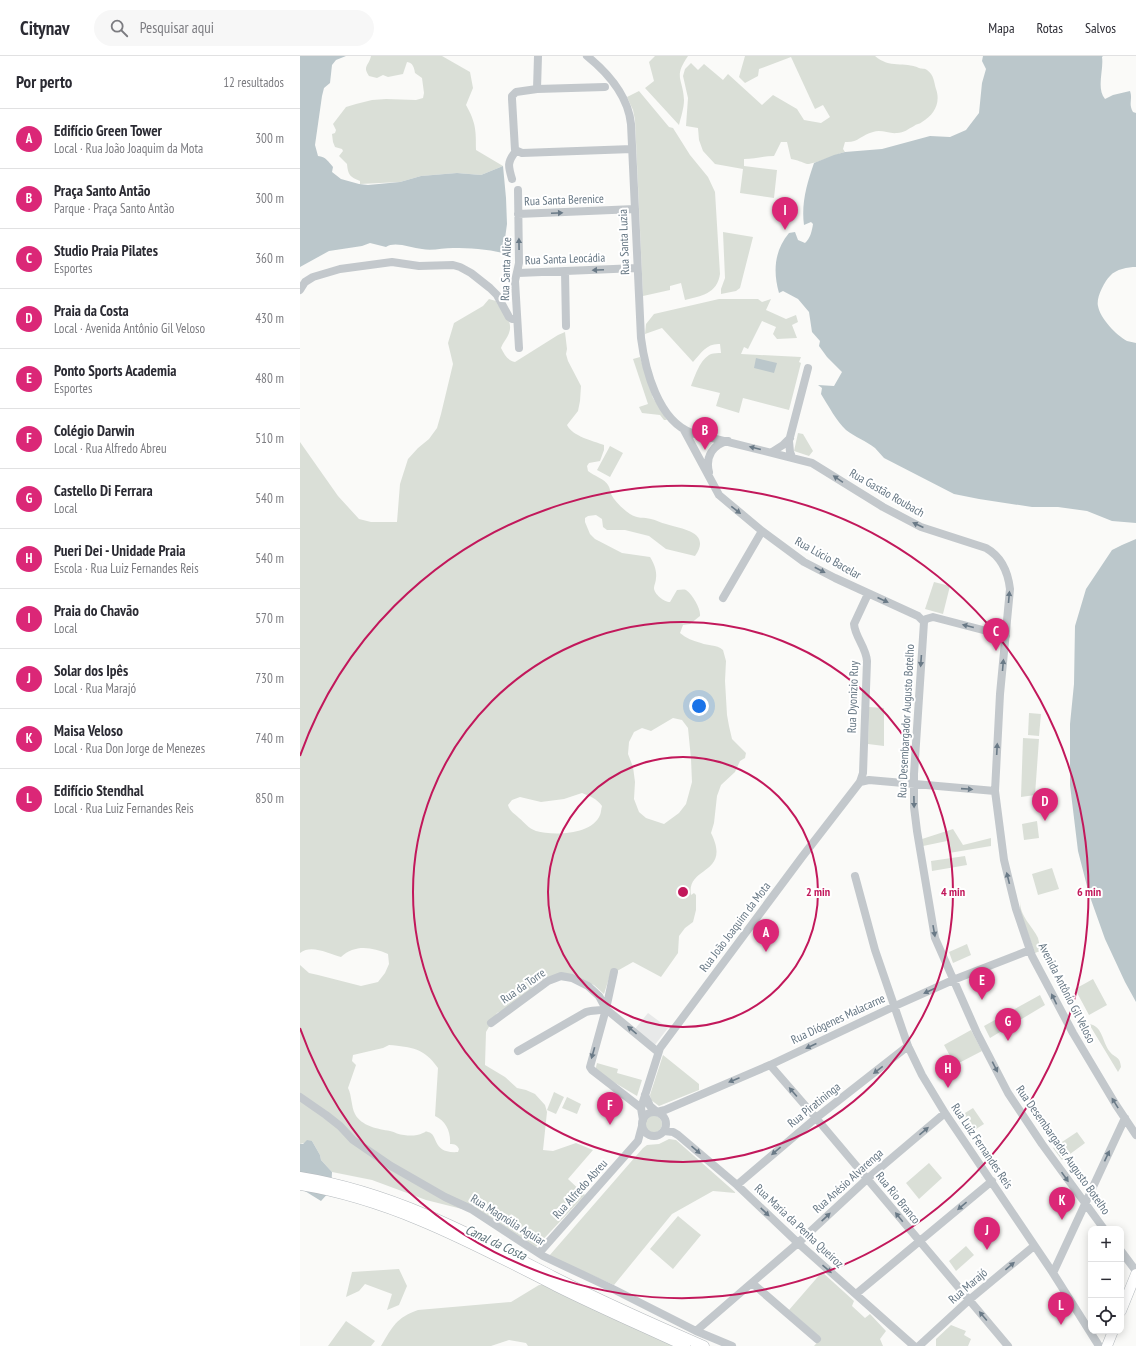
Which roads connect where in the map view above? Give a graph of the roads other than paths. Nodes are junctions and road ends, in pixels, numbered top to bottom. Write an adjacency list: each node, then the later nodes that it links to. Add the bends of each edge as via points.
1 (538, 56): 4 (street)
2 (586, 56): 5 (street, Rua Santa Luzia, via 606,73 626,103)
3 (605, 87): 4 (street)
4 (536, 89): 6 (street, via 516,92 512,96)
5 (632, 149): 6 (street, via 522,153); 9 (street, Rua Santa Luzia)
6 (516, 151): 7 (street, via 509,161)
7 (512, 179)
8 (518, 190): 10 (street, Rua Santa Alice)
9 (635, 209): 10 (street, Rua Santa Berenice, one-way to 9); 11 (street, Rua Santa Luzia)
10 (518, 214): 13 (street, Rua Santa Alice, one-way to 10)
11 (637, 268): 12 (street, Rua Santa Leocádia, one-way to 12); 19 (street, Rua Santa Luzia, via 641,338 646,366 664,409)
12 (565, 271): 13 (street, Rua Santa Leocádia); 16 (street)
13 (518, 273): 15 (street, Rua Santa Alice, via 515,281)
14 (300, 290): 15 (street, via 309,280 340,269 392,262 419,266 453,265 463,268 485,283 496,295 509,317)
15 (517, 319): 17 (street, Rua Santa Alice)
16 (566, 326)
17 (519, 348)
18 (808, 368): 20 (street)
19 (684, 430): 21 (street, Rua Gastão Roubach); 24 (street, Rua Lúcio Bacelar)
20 (790, 438): 22 (street); 23 (street, via 789,448)
21 (728, 442): 22 (street, Rua Gastão Roubach, one-way to 21); 24 (street, via 718,446 710,454 708,465)
22 (772, 452): 23 (street, Rua Gastão Roubach)
23 (792, 457): 29 (street, Rua Gastão Roubach, one-way to 23, via 1009,581 1004,565 994,552 921,527 877,504 816,464)
24 (711, 481): 25 (street, Rua Lúcio Bacelar, one-way to 25, via 722,499)
25 (762, 532): 26 (street, Rua Lúcio Bacelar, one-way to 26, via 804,562); 27 (street)
26 (868, 594): 28 (street, Rua Lúcio Bacelar, one-way to 28, via 918,616); 30 (street, Rua Dyonizio Ruy, via 854,624 867,660 863,773)
27 (723, 598)
28 (924, 622): 29 (street, one-way to 28, via 933,617); 31 (street, Rua Desembargador Augusto Botelho, one-way to 31)
29 (1006, 636): 32 (street, Avenida Antônio Gil Veloso, one-way to 29)
30 (860, 782): 31 (street, via 869,780); 42 (street, Rua João Joaquim da Mota)
31 (914, 785): 32 (street, one-way to 32); 36 (street, Rua Desembargador Augusto Botelho, one-way to 36, via 917,831 935,938)
32 (995, 791): 34 (street, Avenida Antônio Gil Veloso, one-way to 32, via 1016,909 1004,860)
33 (854, 876): 37 (street, Rua Luiz Fernandes Reis)
34 (1030, 950): 36 (street, Rua Diógenes Malacarne); 50 (street, Avenida Antônio Gil Veloso, one-way to 34, via 1073,1033)
35 (614, 972): 38 (street)
36 (953, 980): 37 (street, Rua Diógenes Malacarne, one-way to 37); 61 (street, Rua Desembargador Augusto Botelho, one-way to 61, via 1008,1092)
37 (895, 1006): 40 (street, Rua Luiz Fernandes Reis); 43 (street, Rua Diógenes Malacarne, one-way to 43)
38 (606, 1009): 39 (street, Rua da Torre, via 599,996 588,986 561,976 548,981); 41 (street, via 586,1012); 42 (street, Rua da Torre, one-way to 38); 46 (street, one-way to 46, via 590,1067)
39 (491, 1023)
40 (908, 1046): 48 (street, Rua Luiz Fernandes Reis); 49 (street, Rua Piratininga, one-way to 49)
41 (518, 1051)
42 (658, 1052): 44 (street, Rua João Joaquim da Mota)
43 (770, 1065): 47 (street, Rua Diógenes Malacarne, one-way to 47); 49 (street, Rua Rio Branco, one-way to 43)
44 (645, 1095): 46 (street); 47 (street, via 650,1106)
45 (300, 1097): 66 (street, Rua Magnólia Aguiar, via 386,1163 439,1194 471,1209)
46 (641, 1108): 51 (street)
47 (657, 1112): 51 (street, via 647,1114); 52 (street, via 664,1118)
48 (945, 1113): 57 (street, Rua Anésio Alvarenga, one-way to 48); 58 (street, Rua Luiz Fernandes Reis)
49 (816, 1118): 57 (street, Rua Rio Branco); 60 (street, Rua Piratininga, one-way to 60)
50 (1125, 1118): 53 (street, Avenida Antônio Gil Veloso); 61 (street, one-way to 50)
51 (642, 1123): 54 (street, via 646,1133); 55 (street)
52 (664, 1131): 54 (street); 60 (street, Rua Maria da Penha Queiroz, one-way to 60, via 674,1132)
53 (1136, 1135)
54 (653, 1136): 55 (street)
55 (640, 1140): 66 (street, Rua Alfredo Abreu)
56 (300, 1177): 78 (main road, via 365,1192 424,1213)
57 (867, 1179): 63 (street, Rua Rio Branco, one-way to 57); 64 (street, Rua Anésio Alvarenga, one-way to 57)
58 (992, 1181): 63 (street, one-way to 63); 65 (street, Rua Luiz Fernandes Reis)
59 (300, 1185): 77 (main road, via 363,1199 421,1220)
60 (737, 1185): 64 (street, Rua Maria da Penha Queiroz, one-way to 64)
61 (1085, 1204): 62 (street, Rua Desembargador Augusto Botelho); 69 (street)
62 (1102, 1226)
63 (919, 1242): 71 (street); 72 (street, Rua Rio Branco)
64 (798, 1243): 70 (street, Rua Anésio Alvarenga); 71 (street, Rua Maria da Penha Queiroz, one-way to 71)
65 (1034, 1246): 69 (street, Rua Luiz Fernandes Reis); 72 (street, Rua Marajó, one-way to 65)
66 (539, 1253): 74 (street, Rua Magnólia Aguiar)
67 (1124, 1255): 68 (street)
68 (1136, 1272): 73 (main road)
69 (1053, 1273): 83 (street, Rua Luiz Fernandes Reis)
70 (752, 1282): 74 (street, Rua Anésio Alvarenga); 76 (street)
71 (856, 1294): 80 (street, Rua Maria da Penha Queiroz)
72 (970, 1300): 81 (street, Rua Marajó); 82 (street, Rua Rio Branco, one-way to 72)
73 (1124, 1303)
74 (696, 1331): 79 (street, Rua Magnólia Aguiar)
75 (1112, 1334): 84 (main road)
76 (817, 1339)
77 (685, 1346)
78 (704, 1346)
79 (732, 1346)
80 (914, 1346)
81 (919, 1346)
82 (1008, 1346)
83 (1099, 1346)
84 (1107, 1346)

